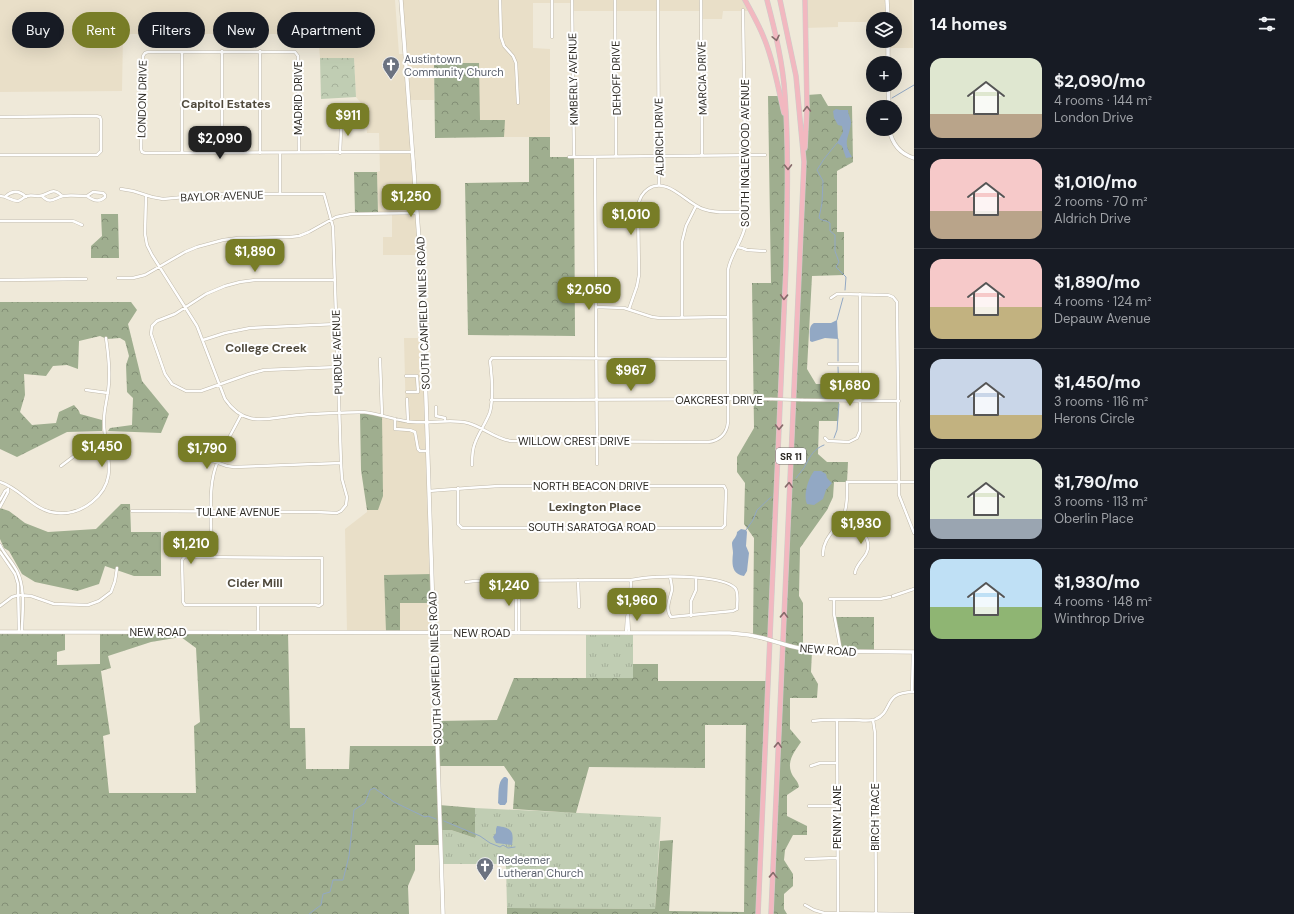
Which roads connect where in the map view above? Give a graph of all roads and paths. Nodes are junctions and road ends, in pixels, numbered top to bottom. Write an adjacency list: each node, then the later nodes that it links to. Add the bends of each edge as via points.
1 (401, 0): 30 (street, SOUTH CANFIELD NILES ROAD)
2 (500, 0): 20 (street, via 501,37 516,63)
3 (552, 0): 15 (street)
4 (572, 0): 37 (street, KIMBERLY AVENUE)
5 (615, 0): 39 (street, DEHOFF DRIVE)
6 (658, 0): 40 (street, ALDRICH DRIVE)
7 (701, 0): 34 (street, MARCIA DRIVE)
8 (745, 0): 23 (highway, via 768,48)
9 (767, 0): 23 (highway, SR 11, one-way to 23, via 781,66)
10 (780, 0): 42 (highway, SR 11, via 796,76)
11 (805, 0): 42 (highway, one-way to 11, via 807,112)
12 (887, 0): 14 (street)
13 (743, 10): 35 (street, SOUTH INGLEWOOD AVENUE)
14 (888, 12)
15 (552, 37)
16 (260, 51): 18 (street, MADRID DRIVE); 27 (street); 28 (street, MADRID DRIVE, via 294,51 298,55)
17 (182, 52): 18 (street, MADRID DRIVE); 19 (street, MADRID DRIVE); 25 (street)
18 (222, 52): 26 (street)
19 (145, 53): 25 (street, LONDON DRIVE, via 142,150 145,153)
20 (518, 103)
21 (0, 117): 32 (street, via 96,116 102,120 101,151 97,155)
22 (342, 121): 29 (street)
23 (786, 125): 171 (highway, SR 11, one-way to 171, via 786,266)
24 (891, 136): 41 (street, via 904,154)
25 (182, 152): 26 (street, LONDON DRIVE)
26 (222, 152): 27 (street, LONDON DRIVE)
27 (260, 152): 31 (street, LONDON DRIVE)
28 (299, 152): 29 (street, LONDON DRIVE); 31 (street, LONDON DRIVE)
29 (340, 152): 30 (street, LONDON DRIVE)
30 (413, 152): 56 (street, SOUTH CANFIELD NILES ROAD)
31 (280, 153): 45 (street)
32 (0, 155)
33 (765, 155): 35 (street)
34 (702, 156): 35 (street); 40 (street)
35 (746, 156): 55 (street, SOUTH INGLEWOOD AVENUE)
36 (569, 157): 37 (street)
37 (574, 157): 38 (street)
38 (594, 157): 39 (street); 70 (street)
39 (616, 157): 40 (street)
40 (659, 157): 43 (street, ALDRICH DRIVE)
41 (914, 158)
42 (804, 162): 172 (highway, SR 11, one-way to 42)
43 (659, 185): 54 (street, via 671,188); 71 (street, ALDRICH DRIVE, via 645,191 639,202 639,275)
44 (121, 189): 47 (street, BAYLOR AVENUE)
45 (280, 194): 46 (street, BAYLOR AVENUE); 47 (street, BAYLOR AVENUE, via 217,194 163,199)
46 (324, 194): 57 (street, PURDUE AVENUE)
47 (146, 195): 62 (street, via 146,239)
48 (0, 196): 49 (street)
49 (6, 196): 53 (street, via 18,201); 53 (street, via 12,192 21,192)
50 (42, 196): 51 (street, via 49,200 57,200); 51 (street, via 47,192 57,192); 53 (street)
51 (62, 196): 52 (street)
52 (87, 196): 52 (street, via 98,201 105,196 103,193 95,192)
53 (26, 197)
54 (696, 206): 55 (street, via 715,212); 72 (street, via 686,226 682,242)
55 (746, 212): 60 (street, SOUTH INGLEWOOD AVENUE, via 745,230)
56 (418, 213): 57 (street, via 351,214); 84 (street, SOUTH CANFIELD NILES ROAD)
57 (332, 220): 62 (street, via 299,236 238,238 211,242 185,252); 66 (street, PURDUE AVENUE)
58 (0, 221): 59 (street, via 73,221)
59 (82, 225)
60 (737, 247): 61 (street); 73 (street, SOUTH INGLEWOOD AVENUE, via 728,270)
61 (765, 251)
62 (160, 267): 63 (street, via 141,276); 69 (street)
63 (118, 278)
64 (86, 279): 65 (street)
65 (0, 280)
66 (335, 280): 69 (street, via 240,282 214,290); 74 (street, PURDUE AVENUE)
67 (860, 294): 68 (street, via 837,294); 81 (street); 95 (street, via 888,295 895,298 898,305)
68 (832, 298)
69 (185, 307): 76 (street); 86 (street, via 157,321 151,329 151,337 165,374 172,384 186,391 201,391)
70 (596, 308): 71 (street); 78 (street)
71 (629, 309): 72 (street, via 655,317)
72 (682, 317): 73 (street)
73 (728, 317): 79 (street, SOUTH INGLEWOOD AVENUE)
74 (336, 324): 76 (street, via 250,328); 82 (street, PURDUE AVENUE)
75 (106, 338): 89 (street, via 109,362)
76 (204, 340): 86 (street)
77 (380, 359): 98 (street)
78 (596, 359): 79 (street); 91 (street, via 492,359); 92 (street)
79 (728, 359): 93 (street, SOUTH INGLEWOOD AVENUE)
80 (829, 364): 81 (street)
81 (860, 364): 94 (street)
82 (338, 367): 86 (street, via 264,370); 97 (street, PURDUE AVENUE)
83 (406, 376): 85 (street, via 417,376)
84 (426, 382): 85 (street); 102 (street, SOUTH CANFIELD NILES ROAD)
85 (417, 383): 88 (street, via 418,392)
86 (219, 384): 99 (street, via 228,404)
87 (86, 390): 89 (street)
88 (407, 392)
89 (108, 393): 108 (street, via 104,419)
90 (407, 399): 101 (street)
91 (491, 400): 92 (street, OAKCREST DRIVE); 104 (street, via 489,414)
92 (597, 400): 93 (street, OAKCREST DRIVE); 107 (street)
93 (728, 400): 94 (street, OAKCREST DRIVE, bridge); 105 (street, SOUTH INGLEWOOD AVENUE, via 728,425)
94 (860, 400): 95 (street, OAKCREST DRIVE); 106 (street, via 858,438 843,442 828,441)
95 (899, 401): 117 (street)
96 (436, 407): 103 (street, via 436,416 445,418)
97 (340, 413): 98 (street, WILLOW CREST DRIVE, via 362,412); 99 (street, WILLOW CREST DRIVE, via 299,415 264,421); 112 (street, PURDUE AVENUE)
98 (382, 415): 100 (street, WILLOW CREST DRIVE)
99 (241, 416): 111 (street)
100 (395, 419): 101 (street, WILLOW CREST DRIVE); 109 (street, via 395,429 415,432 418,449)
101 (408, 422): 102 (street, WILLOW CREST DRIVE)
102 (427, 422): 103 (street, WILLOW CREST DRIVE); 109 (street, SOUTH CANFIELD NILES ROAD)
103 (445, 422): 104 (street, WILLOW CREST DRIVE, via 464,422)
104 (482, 429): 107 (street, WILLOW CREST DRIVE, via 511,441); 114 (street, via 474,446)
105 (723, 435): 107 (street, WILLOW CREST DRIVE, via 708,442)
106 (825, 438)
107 (597, 441): 113 (street)
108 (107, 443): 115 (street, via 86,447); 119 (street, via 110,471 106,484 97,498 79,510 64,513 48,512)
109 (428, 451): 121 (street, SOUTH CANFIELD NILES ROAD)
110 (196, 455): 111 (street)
111 (217, 462): 112 (street, via 234,466); 126 (street, via 211,489)
112 (341, 463): 124 (street, PURDUE AVENUE, via 347,499)
113 (597, 464)
114 (472, 465)
115 (61, 466)
116 (0, 482): 119 (street)
117 (899, 482): 118 (street); 127 (street, via 847,482 846,505); 129 (street, via 900,500)
118 (914, 482)
119 (9, 488): 122 (street); 123 (street)
120 (458, 488): 121 (street, NORTH BEACON DRIVE); 128 (street, SOUTH SARATOGA ROAD, via 458,524 462,528); 128 (street, NORTH BEACON DRIVE, via 724,486)
121 (430, 491): 153 (street, SOUTH CANFIELD NILES ROAD)
122 (0, 500)
123 (0, 507)
124 (343, 509): 126 (street, TULANE AVENUE, via 332,513)
125 (132, 511): 126 (street, TULANE AVENUE)
126 (211, 512): 130 (street)
127 (842, 518): 133 (street, via 824,544); 135 (street, via 862,532 868,542 866,553)
128 (724, 526)
129 (914, 533)
130 (211, 534)
131 (0, 545): 132 (street)
132 (1, 552): 143 (street, via 15,574)
133 (823, 555)
134 (117, 568): 143 (street, via 111,592 88,605 54,604)
135 (855, 573)
136 (670, 577): 137 (street); 139 (street); 149 (street, via 670,616)
137 (696, 578): 149 (street, via 696,590 690,606); 149 (street, via 719,580 735,588 737,605 735,611)
138 (578, 580): 139 (street); 140 (street); 148 (street)
139 (631, 580): 155 (street)
140 (518, 581): 141 (street); 154 (street)
141 (466, 582)
142 (914, 589): 145 (street, via 880,599)
143 (20, 595): 147 (street, via 12,597); 151 (street)
144 (830, 598): 145 (street)
145 (834, 599): 156 (street)
146 (258, 605): 146 (street, via 185,605 182,558 322,558 322,605); 152 (street)
147 (0, 606)
148 (578, 607)
149 (691, 616)
150 (0, 632): 151 (street, NEW ROAD)
151 (20, 632): 152 (street, NEW ROAD)
152 (258, 632): 153 (street, NEW ROAD)
153 (434, 632): 154 (street, NEW ROAD); 170 (street, SOUTH CANFIELD NILES ROAD)
154 (518, 633): 155 (street, NEW ROAD)
155 (628, 633): 156 (street, NEW ROAD, bridge, via 749,635 814,651)
156 (841, 652): 157 (street, NEW ROAD)
157 (914, 652): 158 (street)
158 (913, 692): 160 (street, via 896,696 882,714)
159 (837, 720): 160 (street); 161 (street); 162 (street, PENNY LANE)
160 (873, 720): 173 (street, BIRCH TRACE)
161 (813, 721)
162 (837, 763): 163 (street); 165 (street, PENNY LANE)
163 (811, 766)
164 (809, 806): 165 (street)
165 (837, 806): 166 (street, PENNY LANE)
166 (837, 858): 167 (street); 169 (street, PENNY LANE)
167 (806, 859)
168 (805, 905): 169 (street, via 819,912)
169 (838, 913): 173 (street)
170 (442, 914)
171 (758, 914)
172 (771, 914)
173 (876, 914): 174 (street)
174 (914, 914)

